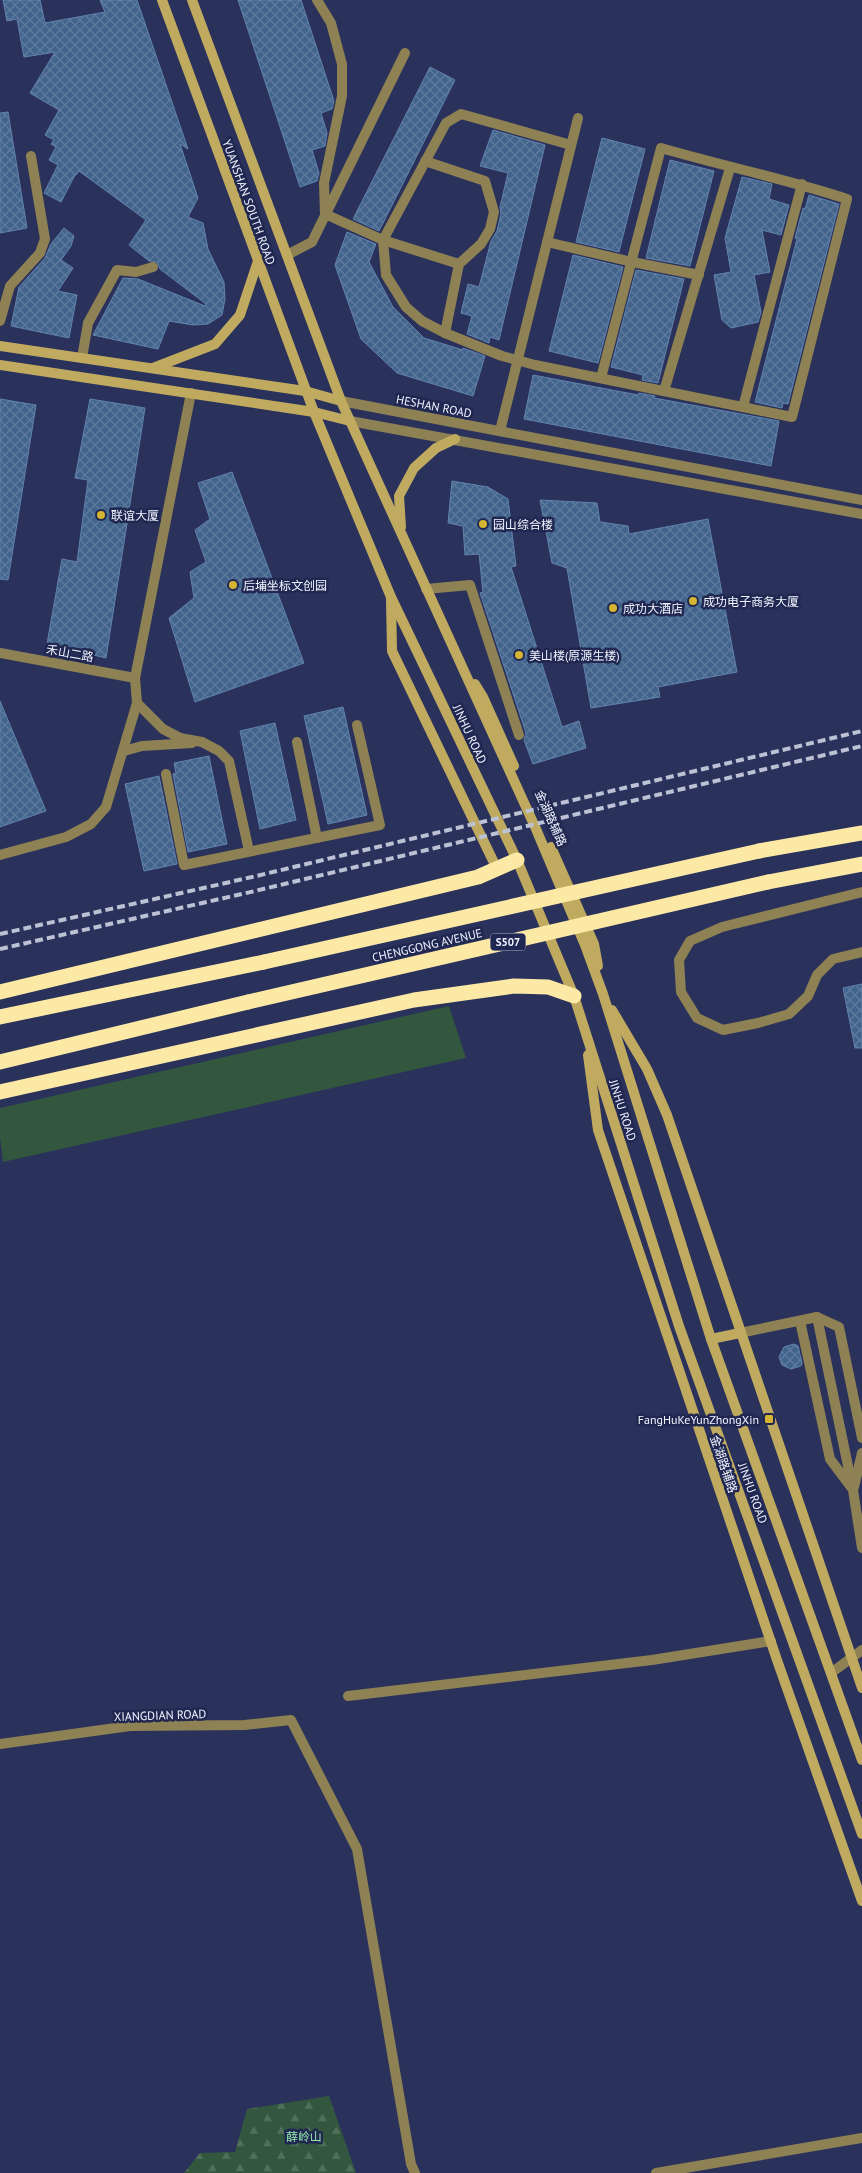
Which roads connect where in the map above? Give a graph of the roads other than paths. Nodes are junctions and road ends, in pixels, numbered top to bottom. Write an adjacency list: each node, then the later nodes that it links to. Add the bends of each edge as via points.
1 (162, 0): 15 (main road, YUANSHAN SOUTH ROAD)
2 (192, 0): 14 (main road, YUANSHAN SOUTH ROAD)
3 (318, 0): 11 (street, via 331,23 342,64 340,104 324,183)
4 (405, 53): 11 (street)
5 (578, 118): 6 (street)
6 (571, 145): 8 (street, via 461,114 446,123); 13 (street)
7 (31, 156): 20 (street, via 45,239 40,253 10,286)
8 (425, 161): 12 (street); 17 (street, via 485,181 494,212 490,229 481,244)
9 (730, 168): 10 (street); 16 (street, via 661,148); 19 (street)
10 (802, 184): 32 (street); 32 (street, via 848,199 792,417)
11 (325, 214): 12 (street); 14 (street, via 312,242)
12 (383, 240): 17 (street); 21 (street, via 386,275 406,307 422,321)
13 (547, 242): 16 (street); 24 (street)
14 (287, 255): 31 (main road, YUANSHAN SOUTH ROAD)
15 (258, 261): 26 (main road, via 240,315 215,344); 28 (main road, YUANSHAN SOUTH ROAD)
16 (632, 262): 19 (street); 27 (street)
17 (459, 264): 21 (street)
18 (153, 267): 23 (street, via 136,272 117,270 88,323)
19 (698, 275): 29 (street)
20 (0, 321)
21 (445, 333): 24 (street)
22 (0, 346): 23 (main road, HESHAN ROAD)
23 (82, 358): 26 (main road, HESHAN ROAD)
24 (517, 361): 27 (street); 35 (street)
25 (0, 365): 30 (main road)
26 (152, 368): 28 (main road, HESHAN ROAD)
27 (601, 378): 29 (street)
28 (305, 391): 31 (main road, HESHAN ROAD); 33 (main road, YUANSHAN SOUTH ROAD)
29 (664, 391): 32 (street)
30 (191, 393): 33 (main road); 43 (street)
31 (341, 401): 34 (main road, JINHU ROAD); 35 (street, HESHAN ROAD)
32 (743, 407)
33 (314, 412): 34 (main road); 41 (main road, JINHU ROAD)
34 (350, 421): 36 (street); 39 (main road, JINHU ROAD)
35 (500, 431): 37 (street, HESHAN ROAD)
36 (455, 439): 38 (street); 39 (main road, via 436,448 414,468 399,496)
37 (862, 500)
38 (862, 514)
39 (401, 533): 40 (main road, JINHU ROAD)
40 (426, 589): 46 (street, via 470,585); 61 (main road, JINHU ROAD, via 539,838)
41 (391, 597): 55 (main road, JINHU ROAD); 57 (main road, via 392,651)
42 (0, 653): 43 (street, 禾山二路)
43 (134, 678): 44 (street)
44 (137, 704): 47 (street, via 163,729 180,738); 49 (street)
45 (357, 725): 52 (street, via 380,825)
46 (519, 736)
47 (202, 742): 49 (street, via 142,746); 53 (street, via 229,761)
48 (296, 742): 52 (street)
49 (124, 752): 54 (street, via 106,807 90,824 66,837)
50 (166, 774): 53 (street, via 184,865)
51 (862, 833): 63 (highway, CHENGGONG AVENUE, bridge, via 759,851 264,962)
52 (317, 838): 53 (street)
53 (249, 851)
54 (0, 855)
55 (517, 860): 57 (highway); 62 (main road, JINHU ROAD)
56 (862, 864): 65 (highway, CHENGGONG AVENUE / S507, bridge, via 768,882)
57 (497, 869): 60 (highway, via 468,879)
58 (862, 892): 59 (street, via 722,927 690,941 679,960 681,992 698,1018 723,1030 758,1023 789,1014 808,996 817,975 833,959)
59 (862, 952)
60 (0, 992)
61 (603, 994): 69 (main road, via 647,1070 666,1115); 70 (main road, JINHU ROAD)
62 (574, 996): 64 (main road, JINHU ROAD); 66 (highway, via 548,987 514,986 414,1000)
63 (0, 1017)
64 (585, 1030): 75 (main road, 金湖路辅路, via 598,1130); 83 (main road, JINHU ROAD, via 679,1326)
65 (0, 1062)
66 (0, 1092)
67 (817, 1317): 68 (street); 71 (street, via 839,1327); 73 (street)
68 (800, 1321): 69 (street); 73 (street, via 830,1459)
69 (740, 1333): 70 (main road); 77 (main road)
70 (711, 1338): 78 (main road, JINHU ROAD)
71 (862, 1438)
72 (862, 1453): 73 (street)
73 (853, 1490): 74 (street)
74 (862, 1548)
75 (771, 1641): 80 (street, via 652,1660); 84 (main road, 金湖路辅路)
76 (862, 1650): 77 (street)
77 (851, 1657): 78 (street); 79 (main road)
78 (831, 1672): 82 (main road, JINHU ROAD)
79 (862, 1688)
80 (348, 1696)
81 (0, 1744): 86 (street, XIANGDIAN ROAD, via 130,1726 244,1725 291,1720 356,1849)
82 (862, 1760)
83 (862, 1834)
84 (862, 1901)
85 (862, 2138): 87 (street)
86 (415, 2173)
87 (656, 2173)

